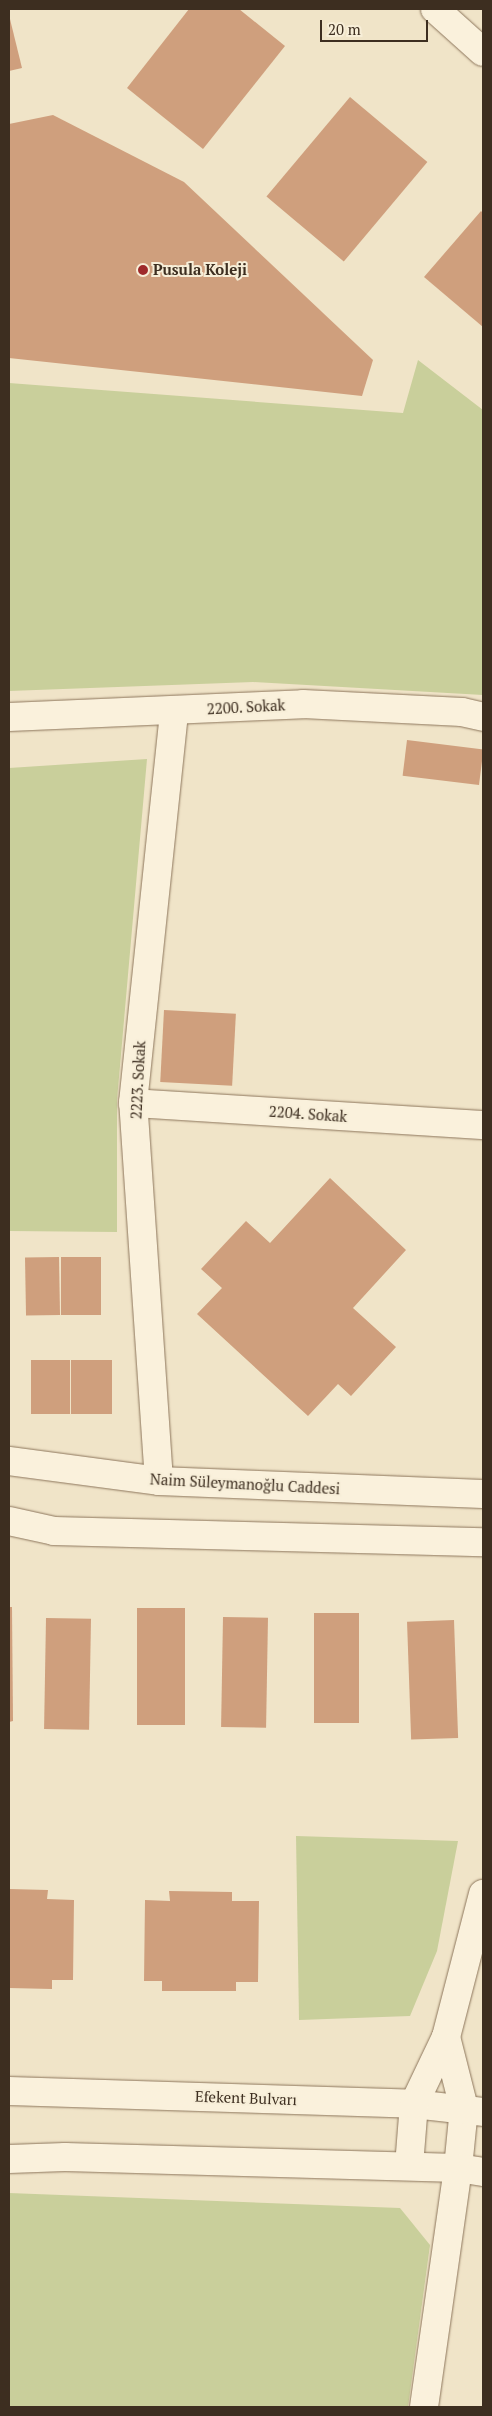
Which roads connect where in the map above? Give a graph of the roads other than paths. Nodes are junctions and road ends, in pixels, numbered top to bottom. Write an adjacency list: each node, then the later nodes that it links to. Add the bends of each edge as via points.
1 (435, 9): 2 (street)
2 (483, 52)
3 (174, 710): 4 (street, 2200. Sokak, via 303,704 462,712); 5 (street, 2200. Sokak); 6 (street, 2223. Sokak)
4 (483, 716)
5 (9, 717)
6 (133, 1103): 7 (street, 2204. Sokak); 9 (street, 2223. Sokak)
7 (483, 1125)
8 (9, 1461): 9 (street, Naim Süleymanoğlu Caddesi)
9 (159, 1481): 10 (street, Naim Süleymanoğlu Caddesi)
10 (483, 1494)
11 (9, 1521): 12 (street, via 54,1531)
12 (483, 1542)
13 (483, 1894): 14 (street)
14 (446, 2037): 16 (street); 17 (street)
15 (9, 2091): 16 (street, Efekent Bulvarı)
16 (414, 2104): 17 (street, Efekent Bulvarı); 19 (street)
17 (474, 2110): 20 (street)
18 (9, 2159): 19 (street, via 64,2157)
19 (409, 2166): 20 (street)
20 (471, 2170): 21 (street)
21 (424, 2407)

